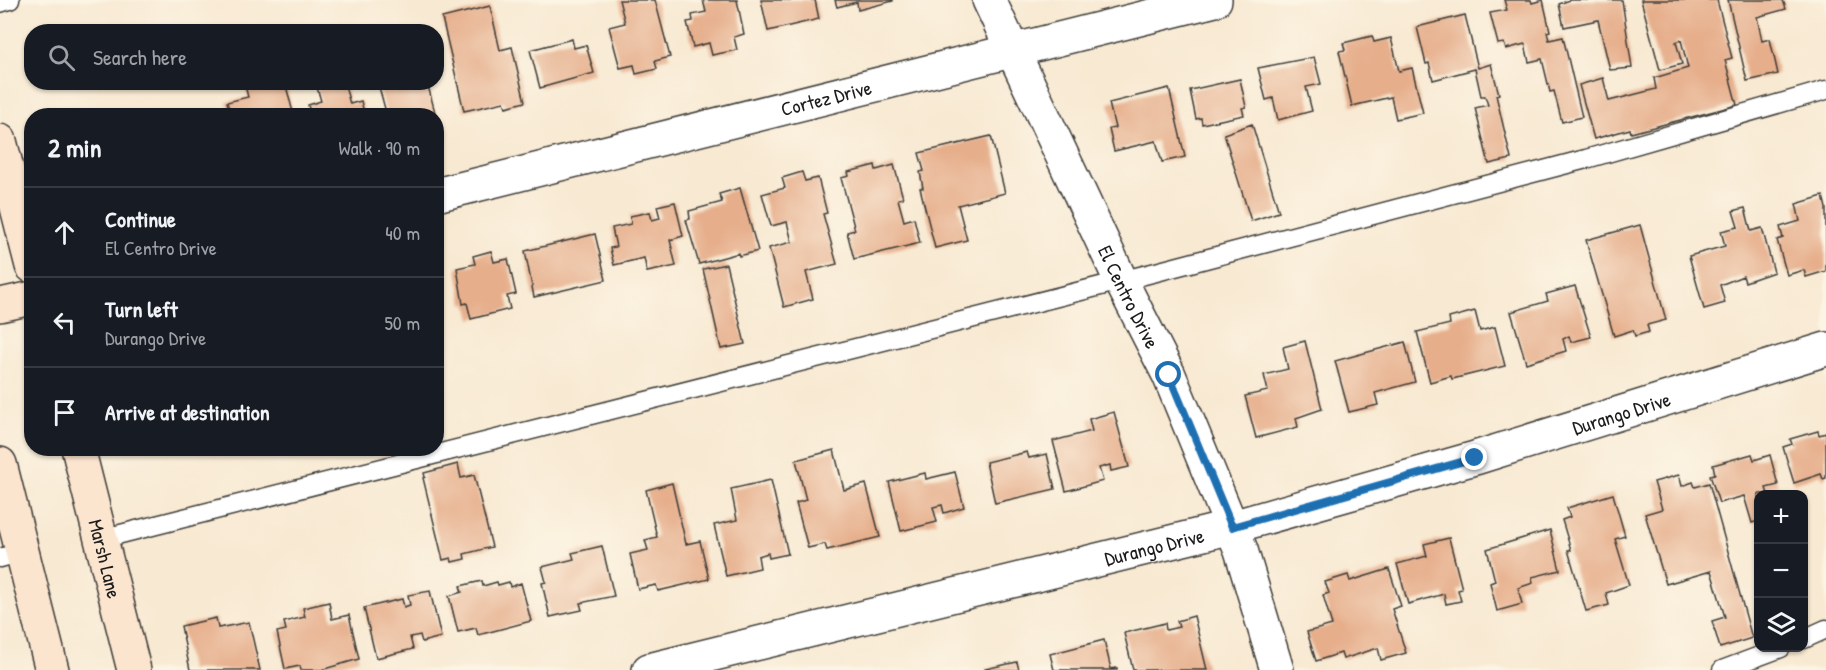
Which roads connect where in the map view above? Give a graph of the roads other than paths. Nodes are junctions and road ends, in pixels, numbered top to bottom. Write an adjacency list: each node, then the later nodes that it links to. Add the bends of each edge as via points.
1 (10, 0): 4 (lane)
2 (988, 0): 5 (street, El Centro Drive)
3 (1215, 0): 5 (street, Cortez Drive)
4 (0, 3)
5 (1012, 50): 8 (street, Cortez Drive); 10 (street, El Centro Drive)
6 (1826, 90): 10 (lane, via 1574,163)
7 (0, 141): 9 (main road)
8 (444, 193)
9 (24, 235)
10 (1121, 281): 14 (lane); 18 (street, El Centro Drive, via 1169,375)
11 (24, 300): 12 (main road)
12 (0, 305)
13 (1826, 349): 18 (street, Durango Drive, via 1475,458)
14 (444, 452)
15 (80, 456): 19 (main road, Marsh Lane)
16 (429, 456): 19 (lane)
17 (0, 464): 20 (main road)
18 (1232, 527): 26 (street, Durango Drive); 27 (street, El Centro Drive)
19 (101, 539): 25 (main road, Marsh Lane)
20 (11, 555): 24 (main road)
21 (1826, 629): 22 (lane)
22 (1808, 637)
23 (1770, 652): 28 (lane)
24 (52, 670)
25 (134, 670)
26 (649, 670)
27 (1277, 670)
28 (1722, 670)

